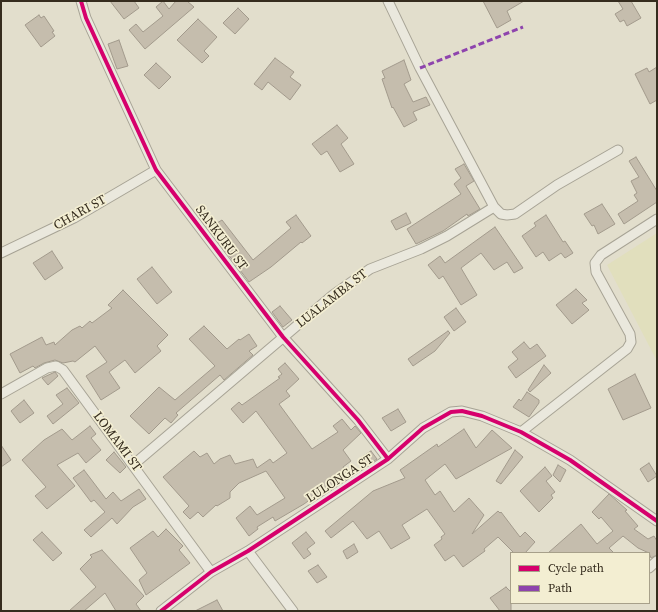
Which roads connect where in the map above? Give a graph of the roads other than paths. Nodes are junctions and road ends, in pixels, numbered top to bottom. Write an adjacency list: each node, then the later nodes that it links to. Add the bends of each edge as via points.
1 (81, 1): 4 (street, SANKURU ST, via 86,18)
2 (388, 1): 5 (street, via 420,68)
3 (618, 150): 5 (street, via 557,185 515,214 501,214)
4 (156, 170): 7 (street, CHARI ST, via 74,218); 8 (street, SANKURU ST)
5 (494, 207): 8 (street, LUALAMBA ST, via 440,240 370,269 333,295)
6 (657, 219): 10 (street, via 600,255 595,263 596,272 632,342 627,349)
7 (1, 253)
8 (283, 337): 11 (street, SANKURU ST, via 358,420); 12 (street, LUALAMBA ST)
9 (1, 394): 12 (street, LOMAMI ST, via 47,368 56,366 63,370)
10 (522, 432): 11 (street, LULONGA ST, via 482,416 462,411 450,412 423,428); 13 (street, LULONGA ST, via 570,460)
11 (388, 459): 14 (street, LULONGA ST)
12 (134, 465): 15 (street, LOMAMI ST)
13 (657, 521)
14 (248, 551): 15 (street, LULONGA ST); 17 (street)
15 (211, 572): 16 (street, LULONGA ST)
16 (161, 611)
17 (293, 611)

